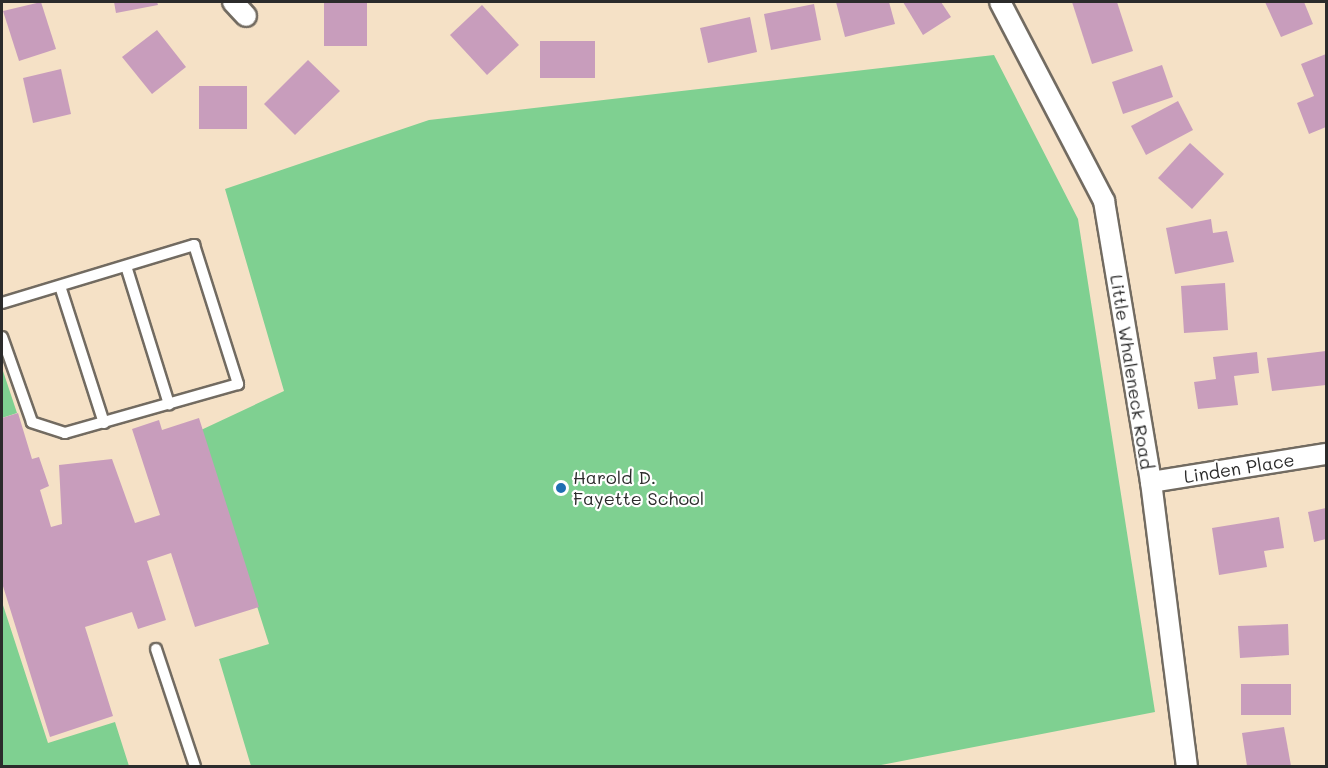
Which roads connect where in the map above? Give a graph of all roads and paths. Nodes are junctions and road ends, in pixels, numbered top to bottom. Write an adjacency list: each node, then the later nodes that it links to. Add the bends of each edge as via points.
1 (1000, 2): 9 (street, Little Whaleneck Road, via 1104,201)
2 (126, 266): 3 (lane); 6 (lane); 6 (lane, via 194,245 235,374 238,384)
3 (60, 286): 4 (lane); 7 (lane)
4 (2, 303)
5 (2, 337): 7 (lane, via 32,422 65,433)
6 (169, 404): 7 (lane)
7 (105, 423)
8 (1326, 454): 9 (street, Linden Place)
9 (1150, 482): 12 (street, Little Whaleneck Road)
10 (156, 649): 11 (lane)
11 (195, 766)
12 (1186, 766)

